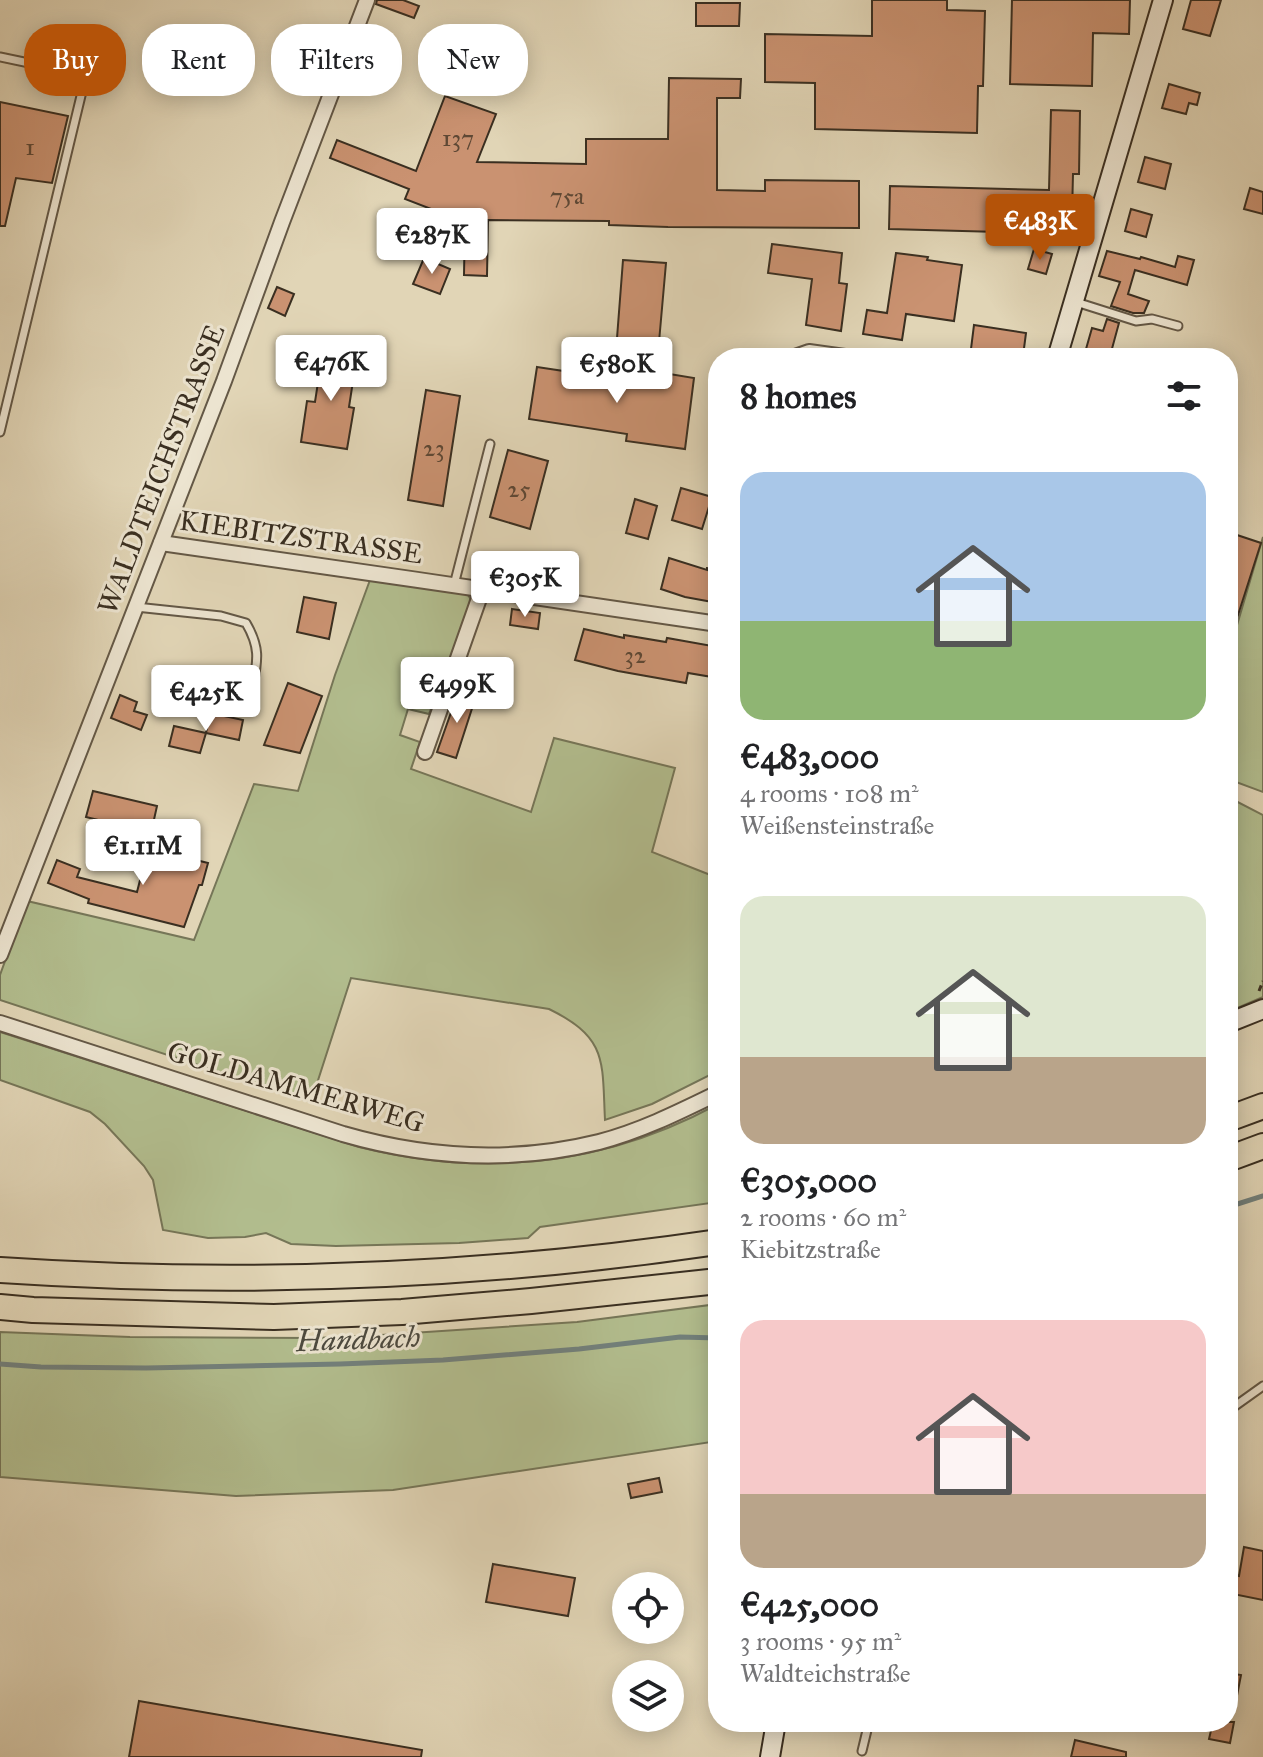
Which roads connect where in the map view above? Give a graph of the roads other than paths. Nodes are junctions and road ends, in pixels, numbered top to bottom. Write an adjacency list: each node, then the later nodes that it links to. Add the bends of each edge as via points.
1 (367, 0): 9 (street, WALDTEICHSTRASSE)
2 (1163, 0): 4 (street)
3 (0, 57): 7 (lane, via 86,75)
4 (1074, 302): 5 (lane, via 1136,321); 6 (street)
5 (1178, 326)
6 (1060, 348)
7 (0, 432)
8 (490, 444): 10 (lane)
9 (161, 543): 10 (street, KIEBITZSTRASSE); 12 (street, WALDTEICHSTRASSE)
10 (454, 585): 11 (street, KIEBITZSTRASSE)
11 (482, 590): 13 (street, KIEBITZSTRASSE); 15 (street)
12 (136, 607): 14 (lane, via 246,623 258,658); 16 (street, WALDTEICHSTRASSE)
13 (708, 623)
14 (253, 686)
15 (425, 752)
16 (0, 955)
17 (1261, 1000): 18 (street)
18 (1238, 1016)
19 (0, 1023): 20 (street, GOLDAMMERWEG, via 343,1134 449,1154 520,1154 599,1142)
20 (708, 1098)
21 (1263, 1106): 22 (highway)
22 (1238, 1115)
23 (1263, 1146): 24 (highway)
24 (1238, 1155)
25 (708, 1244): 26 (highway, via 397,1274 274,1278)
26 (0, 1270)
27 (708, 1282): 28 (highway, via 516,1303 274,1317)
28 (0, 1307)
29 (1263, 1386): 30 (lane)
30 (1238, 1404)
31 (774, 1732): 34 (street)
32 (867, 1732): 33 (lane)
33 (862, 1751)
34 (770, 1757)

